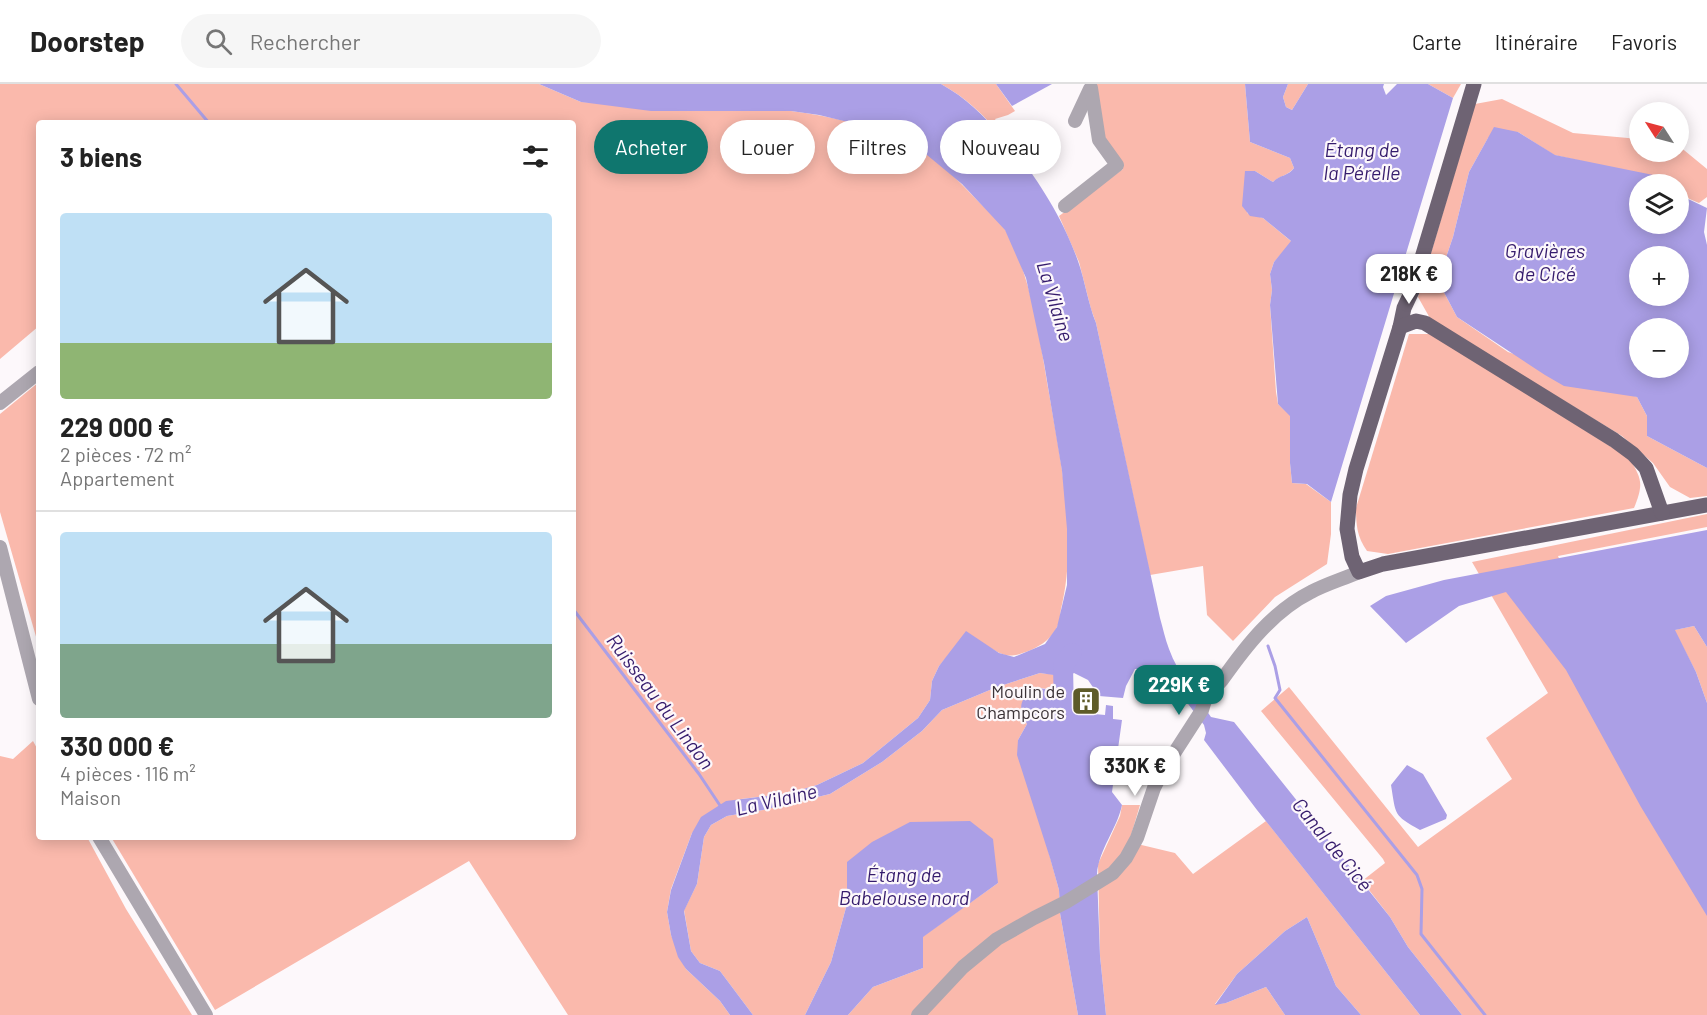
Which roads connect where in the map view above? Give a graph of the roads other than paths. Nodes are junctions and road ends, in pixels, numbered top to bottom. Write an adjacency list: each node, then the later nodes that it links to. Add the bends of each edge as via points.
1 (1470, 85): 5 (main road)
2 (1092, 86): 3 (street); 4 (street, via 1099,140 1118,165)
3 (1075, 121)
4 (1065, 206)
5 (1412, 291): 6 (main road); 7 (main road)
6 (1425, 323): 7 (main road, via 1416,321); 11 (main road, via 1633,454 1646,468)
7 (1400, 327): 13 (main road, via 1350,495 1347,529)
8 (36, 374): 9 (street)
9 (0, 403)
10 (1707, 505): 11 (main road)
11 (1662, 513): 13 (main road, via 1383,564)
12 (0, 546): 14 (street)
13 (1359, 572): 17 (street, via 1309,593 1281,612 1237,657 1210,691 1182,739 1154,788 1137,838 1113,873 1015,928 981,952)
14 (36, 687)
15 (101, 840): 16 (street)
16 (206, 1015)
17 (918, 1015)

